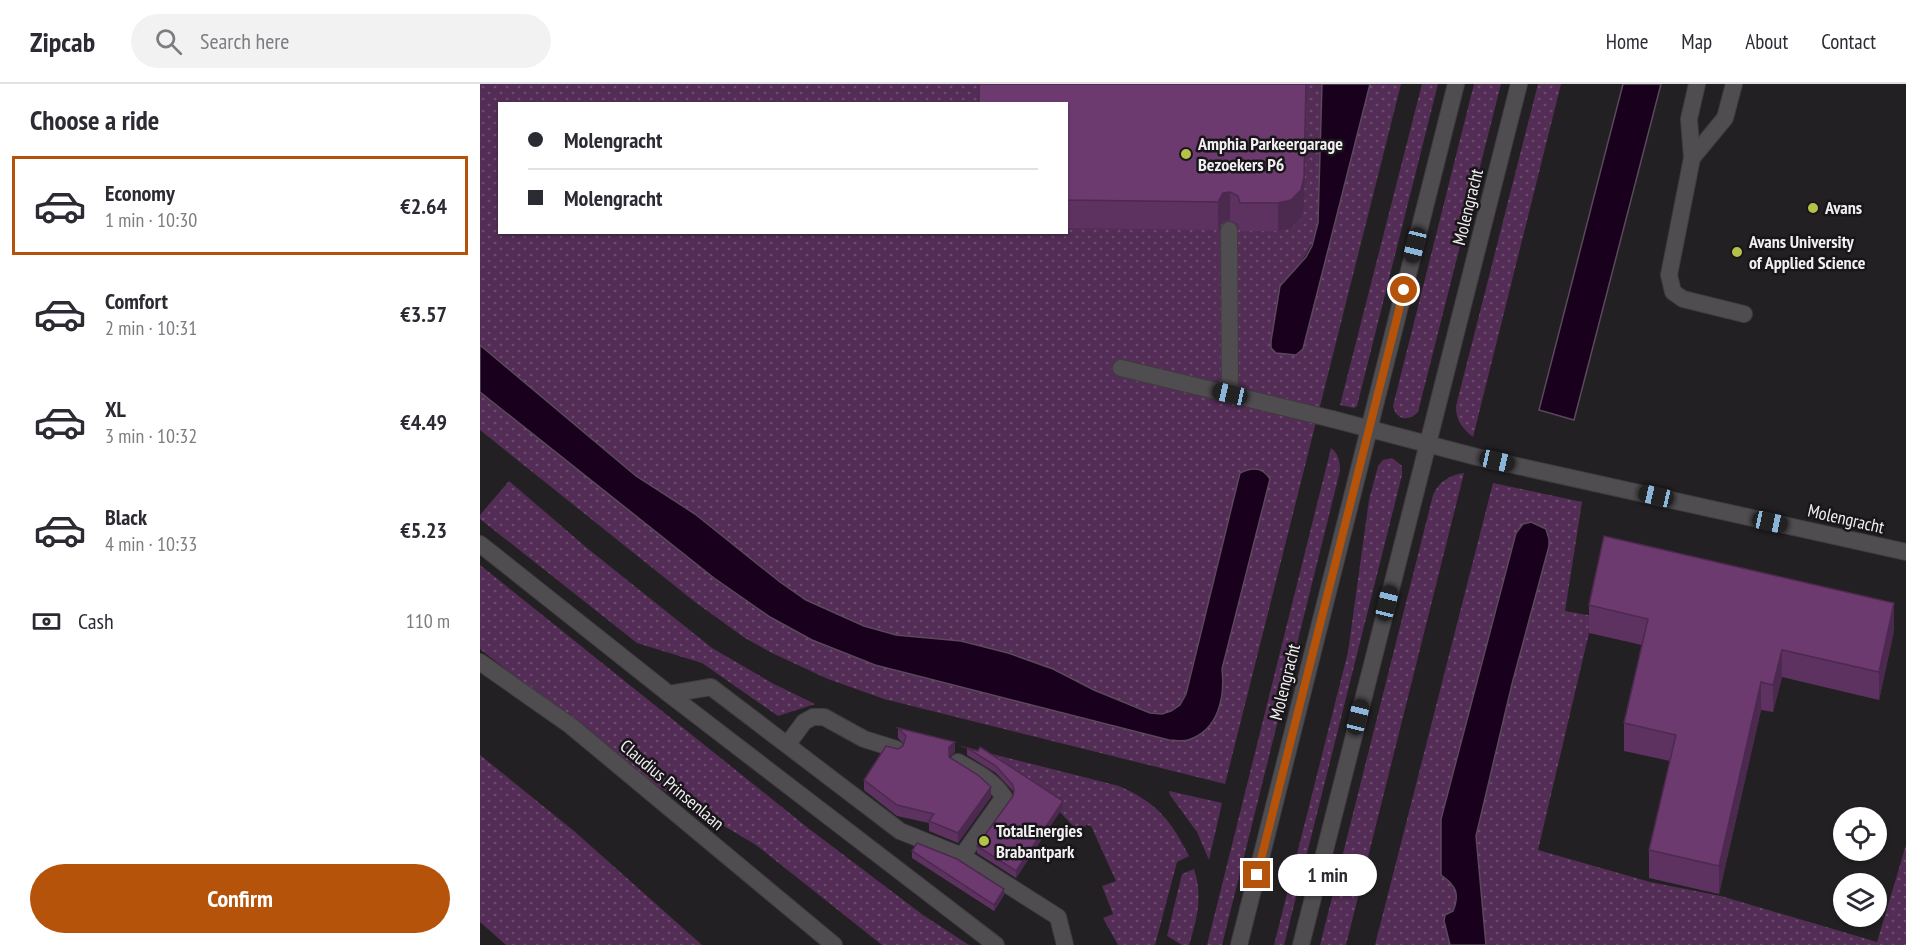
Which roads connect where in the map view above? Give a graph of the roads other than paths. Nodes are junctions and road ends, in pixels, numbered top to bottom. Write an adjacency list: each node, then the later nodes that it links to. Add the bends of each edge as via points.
1 (1456, 84): 10 (street, Molengracht)
2 (1520, 84): 11 (street, Molengracht)
3 (1696, 84): 5 (street, via 1689,118)
4 (1734, 84): 5 (street, via 1725,118)
5 (1692, 158): 7 (street, via 1669,275 1673,292 1683,299)
6 (1229, 230): 9 (street)
7 (1744, 314)
8 (1120, 368): 9 (street, Molengracht)
9 (1230, 394): 10 (street, Molengracht)
10 (1369, 428): 11 (street, Molengracht); 23 (street, Molengracht)
11 (1427, 444): 13 (street, Molengracht); 24 (street, Molengracht)
12 (480, 544): 15 (street)
13 (1906, 552)
14 (480, 662): 20 (street, Claudius Prinsenlaan, via 571,726)
15 (669, 694): 16 (street, via 711,687); 21 (street)
16 (787, 745): 17 (street, via 804,722 824,717 864,739); 19 (street, via 900,831)
17 (896, 749)
18 (958, 762): 19 (street, via 987,778 1004,797)
19 (962, 856): 22 (street, via 1058,917)
20 (834, 945)
21 (996, 945)
22 (1065, 945)
23 (1239, 945)
24 (1301, 945)

